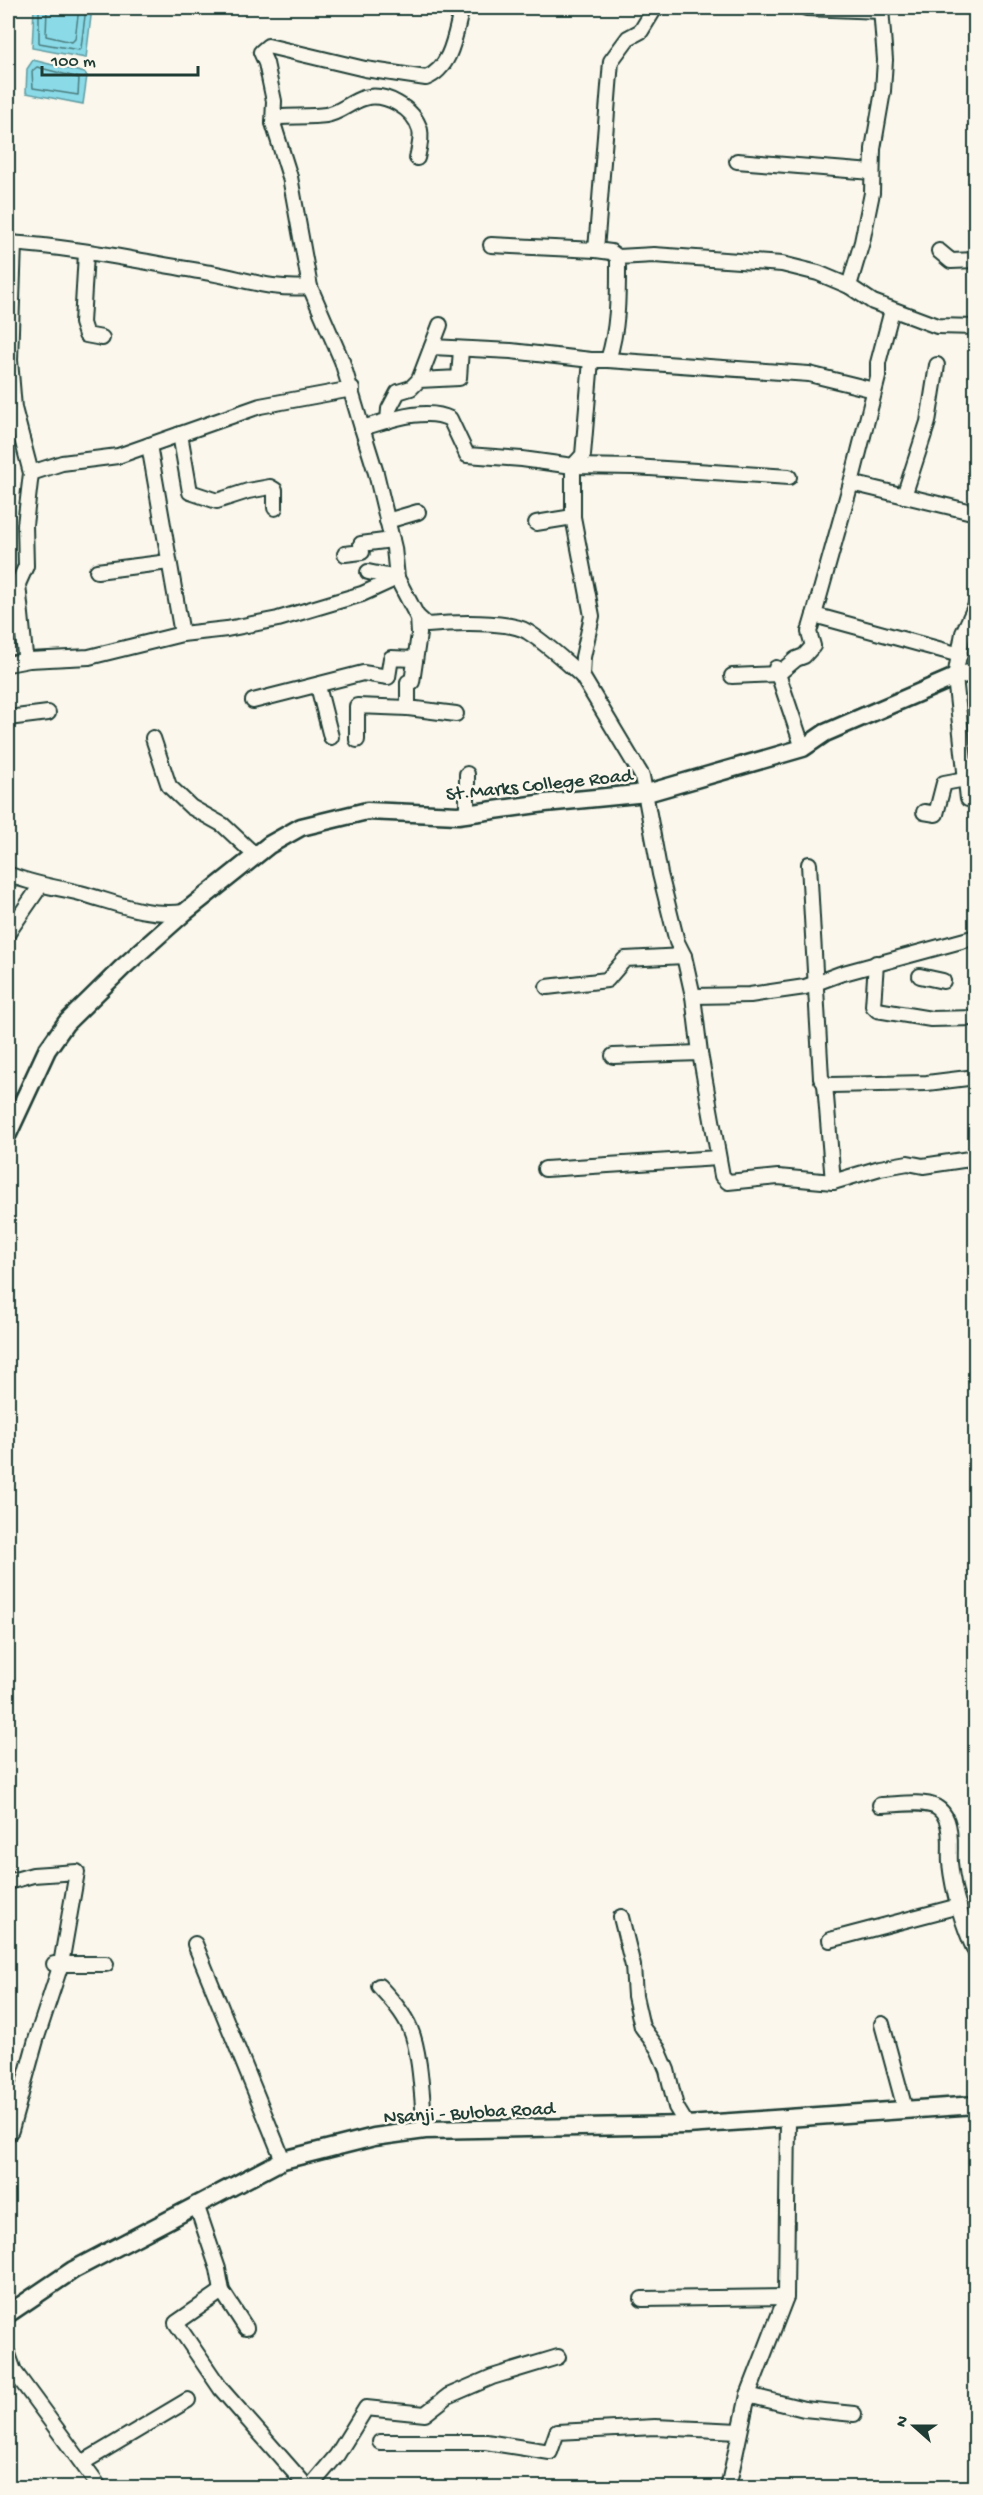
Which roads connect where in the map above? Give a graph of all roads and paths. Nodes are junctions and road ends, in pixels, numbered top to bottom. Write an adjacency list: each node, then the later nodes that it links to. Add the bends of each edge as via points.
1 (462, 8): 5 (street, via 448,58 426,78 365,69 268,46 261,52 274,101)
2 (655, 8): 13 (street, via 641,31 628,38 611,61)
3 (806, 8): 4 (street)
4 (881, 9): 8 (street, via 885,60)
5 (273, 123): 6 (street, via 279,117 335,113 368,97 386,98 402,106 417,121 421,133); 19 (street, via 290,177)
6 (417, 158)
7 (737, 161): 8 (street)
8 (872, 172): 18 (street, via 869,212)
9 (975, 220): 10 (street)
10 (975, 226)
11 (11, 243): 15 (street); 26 (street)
12 (491, 245): 13 (street)
13 (596, 250): 16 (street)
14 (939, 251): 17 (street, via 951,261)
15 (86, 253): 19 (street, via 261,286); 23 (street, via 82,323 86,334)
16 (618, 257): 18 (street, via 654,255 782,264); 28 (street, via 616,325)
17 (975, 260)
18 (849, 286): 20 (street)
19 (310, 287): 31 (street)
20 (892, 310): 22 (street, via 937,326); 32 (street)
21 (440, 325): 24 (street)
22 (975, 327)
23 (102, 338)
24 (432, 347): 25 (street); 30 (street)
25 (461, 349): 27 (street); 30 (street, via 459,378)
26 (9, 352): 38 (street, via 14,408)
27 (591, 360): 28 (street); 37 (street, via 583,456)
28 (608, 360): 32 (street, via 809,374)
29 (937, 365): 41 (street, via 928,422)
30 (419, 380): 33 (street, via 399,392 389,409)
31 (352, 389): 34 (street); 35 (street, via 260,406)
32 (874, 390): 40 (street)
33 (388, 421): 34 (street); 37 (street, via 439,414 450,419 467,455)
34 (362, 428): 46 (street)
35 (180, 434): 36 (street); 42 (street, via 190,492 218,501 270,487 275,490)
36 (148, 444): 38 (street, via 118,456 62,463); 50 (street)
37 (573, 466): 39 (street); 45 (street)
38 (31, 473): 54 (street, via 25,525 26,566)
39 (789, 477)
40 (851, 483): 41 (street); 56 (street)
41 (904, 496): 44 (street)
42 (275, 508)
43 (418, 512): 46 (street)
44 (975, 513)
45 (573, 517): 47 (street); 65 (street, via 592,616)
46 (387, 521): 48 (street)
47 (536, 523)
48 (392, 540): 49 (street, via 361,544 363,552); 53 (street)
49 (345, 554)
50 (169, 562): 51 (street); 58 (street)
51 (97, 571)
52 (368, 572): 53 (street)
53 (397, 578): 57 (street); 58 (street, via 362,594 278,619)
54 (13, 586): 61 (street)
55 (975, 605): 59 (street, via 963,633)
56 (813, 615): 59 (street); 63 (street, via 809,632 813,646 804,656)
57 (418, 617): 60 (street); 65 (street, via 427,626 468,623 526,630)
58 (182, 634): 61 (street, via 89,657)
59 (960, 655): 67 (street)
60 (414, 659): 68 (street, via 391,658 388,677 363,673); 70 (street, via 412,682 408,682)
61 (29, 660): 62 (street)
62 (8, 664)
63 (777, 671): 66 (street); 77 (street)
64 (975, 671): 67 (main road, St.Marks College Road)
65 (582, 676): 80 (street, via 642,776)
66 (732, 676)
67 (955, 677): 77 (main road, St.Marks College Road, via 825,733); 79 (street)
68 (318, 686): 69 (street); 74 (street)
69 (253, 701)
70 (408, 708): 72 (street); 76 (street, via 357,706)
71 (48, 713): 73 (street)
72 (456, 714)
73 (8, 718)
74 (331, 737)
75 (153, 738): 84 (street, via 169,786 191,807 223,825)
76 (357, 740)
77 (803, 748): 80 (main road, St.Marks College Road)
78 (467, 774): 83 (street)
79 (971, 777): 81 (street); 82 (street, via 944,783 936,814)
80 (647, 793): 83 (main road, St.Marks College Road); 91 (street, via 660,874)
81 (969, 799)
82 (924, 812)
83 (467, 814): 84 (main road, St.Marks College Road, via 367,811 302,827)
84 (256, 856): 88 (main road, St.Marks College Road)
85 (809, 864): 94 (street)
86 (8, 874): 87 (street)
87 (41, 885): 88 (street, via 156,914); 89 (street)
88 (185, 912): 103 (main road, St.Marks College Road, via 66,1023 47,1050)
89 (8, 933)
90 (975, 937): 92 (street)
91 (684, 956): 96 (street, via 625,959 607,980); 97 (street)
92 (876, 963): 94 (street); 98 (street, via 873,1006 878,1010 931,1019)
93 (920, 976): 95 (street)
94 (816, 981): 97 (street, via 805,987 750,995); 102 (street, via 821,1078)
95 (943, 981)
96 (547, 987)
97 (693, 996): 99 (street)
98 (975, 1018)
99 (700, 1053): 100 (street); 104 (street)
100 (613, 1056)
101 (975, 1077): 102 (street, via 927,1083)
102 (825, 1084): 107 (street)
103 (8, 1134)
104 (718, 1158): 106 (street); 107 (street, via 722,1176 728,1182 778,1178)
105 (975, 1158): 107 (street, via 870,1169)
106 (545, 1169)
107 (833, 1182)
108 (880, 1805): 110 (street, via 921,1804 942,1811 950,1836)
109 (8, 1882): 115 (street, via 33,1875 77,1872)
110 (959, 1906): 112 (street); 114 (street)
111 (621, 1917): 122 (street, via 642,2027 658,2049 676,2107)
112 (830, 1940)
113 (195, 1944): 125 (street)
114 (974, 1945)
115 (56, 1964): 116 (street); 124 (street)
116 (106, 1964)
117 (379, 1986): 123 (street, via 410,2028)
118 (882, 2024): 120 (street)
119 (975, 2105): 120 (main road, Nsanji - Buloba Road)
120 (906, 2109): 121 (main road, Nsanji - Buloba Road)
121 (788, 2118): 122 (main road, Nsanji - Buloba Road); 128 (street)
122 (687, 2125): 123 (main road, Nsanji - Buloba Road)
123 (425, 2130): 125 (main road, Nsanji - Buloba Road, via 374,2137)
124 (8, 2134)
125 (284, 2160): 126 (main road, Nsanji - Buloba Road)
126 (196, 2204): 127 (street); 130 (main road, Nsanji - Buloba Road, via 73,2270)
127 (222, 2291): 131 (street); 141 (street, via 176,2323 221,2389)
128 (786, 2297): 129 (street); 134 (street)
129 (642, 2299)
130 (8, 2314)
131 (246, 2328)
132 (8, 2354): 139 (street, via 14,2371)
133 (558, 2357): 141 (street, via 492,2377 448,2396 425,2414 366,2408 338,2455)
134 (748, 2395): 136 (street, via 804,2409); 137 (street)
135 (188, 2400): 139 (street)
136 (855, 2414)
137 (739, 2431): 138 (street, via 655,2427 557,2432 550,2452 486,2442); 142 (street)
138 (380, 2442)
139 (82, 2463): 140 (street)
140 (100, 2487)
141 (309, 2487)
142 (728, 2487)

